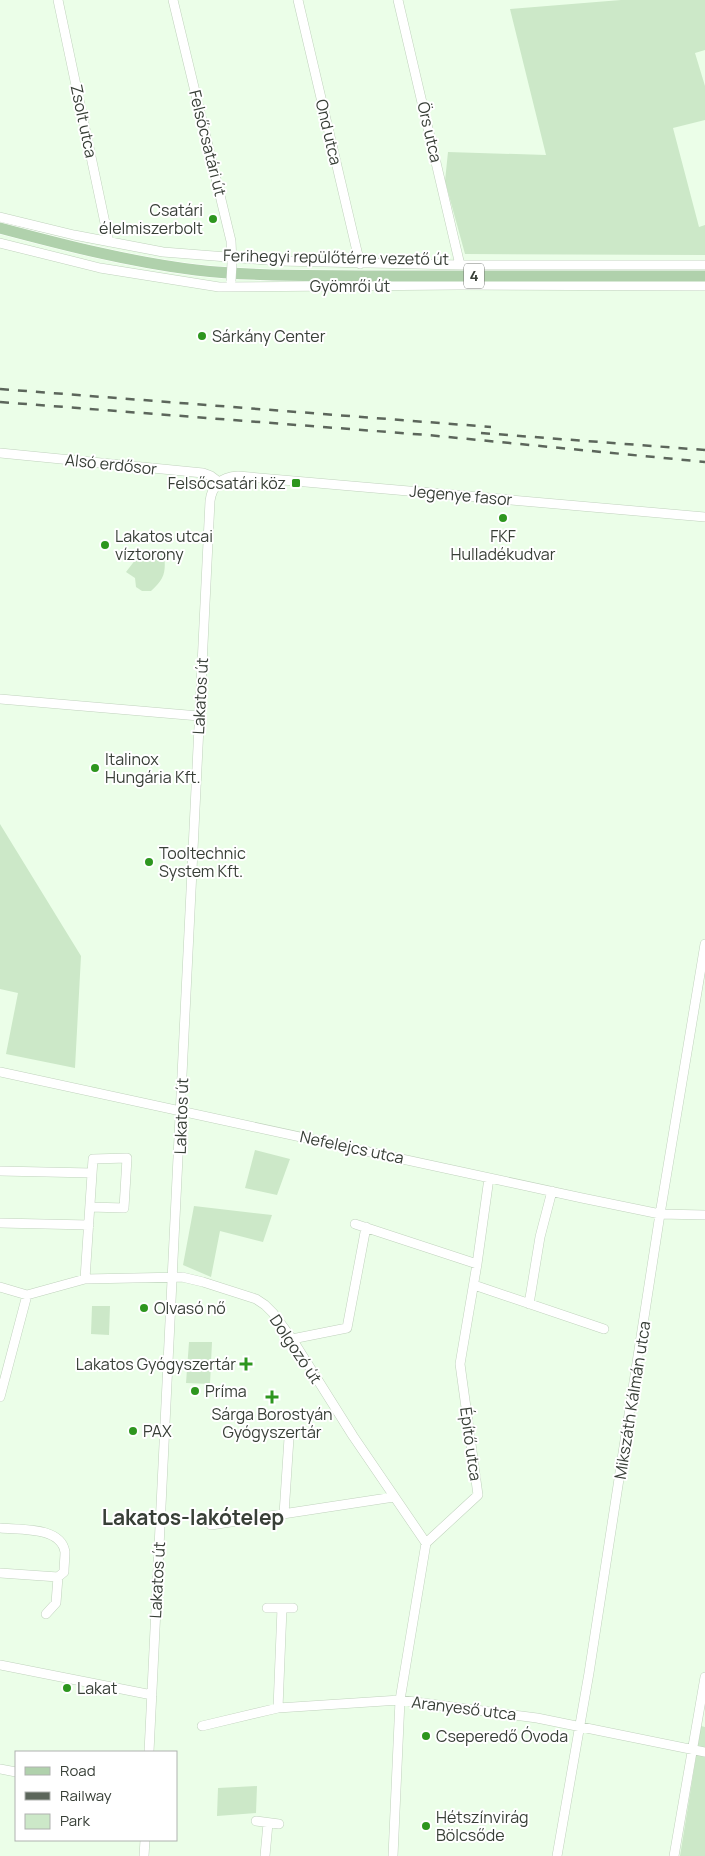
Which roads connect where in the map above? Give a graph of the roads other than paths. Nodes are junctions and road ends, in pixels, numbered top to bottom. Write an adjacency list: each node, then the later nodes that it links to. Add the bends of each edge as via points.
1 (58, 0): 7 (street, Zsolt utca)
2 (173, 0): 9 (street, Felsőcsatári út, via 232,241)
3 (298, 0): 10 (street, Ond utca)
4 (398, 0): 11 (street, Örs utca)
5 (0, 217): 7 (street, Gyömrői út)
6 (0, 228): 13 (main road, Ferihegyi repülőtérre vezető út / 4, via 130,258 195,270 247,274)
7 (109, 242): 9 (street, Gyömrői út)
8 (0, 243): 14 (street, Gyömrői út, via 100,268 171,281)
9 (232, 260): 10 (street, Gyömrői út); 14 (street, Felsőcsatári út, bridge)
10 (360, 264): 11 (street, Gyömrői út)
11 (460, 265): 12 (street, Gyömrői út)
12 (705, 265)
13 (705, 276)
14 (230, 284): 15 (street, Gyömrői út)
15 (705, 286)
16 (0, 453): 17 (street, Alsó erdősor, via 203,473)
17 (219, 482): 18 (street, Jegenye fasor, via 238,476); 20 (street, Lakatos út, via 212,490 210,501)
18 (705, 516)
19 (0, 699): 20 (street)
20 (199, 716): 23 (street, Lakatos út)
21 (705, 944): 29 (street, Mikszáth Kálmán utca)
22 (0, 1072): 23 (street, Nefelejcs utca)
23 (181, 1111): 26 (street, Nefelejcs utca); 36 (street, Lakatos út)
24 (0, 1171): 25 (street)
25 (92, 1173): 28 (street); 28 (street, via 93,1159 127,1158 124,1208)
26 (489, 1178): 27 (street, Nefelejcs utca); 35 (street, Építő utca)
27 (552, 1191): 29 (street, Nefelejcs utca); 41 (street, via 540,1237)
28 (90, 1207): 33 (street)
29 (660, 1214): 30 (street, Nefelejcs utca); 63 (street, Mikszáth Kálmán utca)
30 (705, 1216)
31 (0, 1223): 33 (street)
32 (355, 1224): 34 (street)
33 (89, 1225): 37 (street)
34 (366, 1227): 35 (street); 43 (street, via 347,1328)
35 (477, 1264): 38 (street, Építő utca)
36 (173, 1277): 37 (street, Dolgozó út); 43 (street, Dolgozó út, via 204,1282 256,1299 273,1313); 59 (street, Lakatos út)
37 (85, 1279): 40 (street, Dolgozó út)
38 (474, 1285): 41 (street); 50 (street, Építő utca, via 460,1364 478,1495)
39 (0, 1287): 40 (street)
40 (27, 1295): 44 (street)
41 (529, 1304): 42 (street)
42 (604, 1329)
43 (292, 1339): 46 (street, Dolgozó út)
44 (0, 1398)
45 (289, 1438): 47 (street)
46 (394, 1497): 47 (street); 50 (street, Dolgozó út)
47 (284, 1514): 48 (street)
48 (211, 1525)
49 (0, 1528): 52 (street, via 54,1536 65,1552 64,1572)
50 (426, 1543): 60 (street)
51 (0, 1573): 52 (street)
52 (58, 1577): 56 (street, via 56,1603)
53 (267, 1608): 54 (street)
54 (282, 1608): 55 (street); 61 (street)
55 (292, 1608)
56 (46, 1614)
57 (0, 1665): 59 (street)
58 (705, 1677): 64 (street)
59 (152, 1695): 65 (street, Lakatos út)
60 (400, 1700): 61 (street); 63 (street, Aranyeső utca); 75 (street)
61 (278, 1708): 62 (street)
62 (202, 1726)
63 (580, 1726): 64 (street, Aranyeső utca); 76 (street, Mikszáth Kálmán utca)
64 (692, 1749): 66 (street, Aranyeső utca); 77 (street)
65 (149, 1751)
66 (705, 1752)
67 (0, 1769): 68 (street)
68 (15, 1772)
69 (256, 1822): 70 (street)
70 (268, 1823): 71 (street); 74 (street)
71 (279, 1824)
72 (145, 1841): 73 (street)
73 (144, 1856)
74 (265, 1856)
75 (393, 1856)
76 (557, 1856)
77 (674, 1856)

